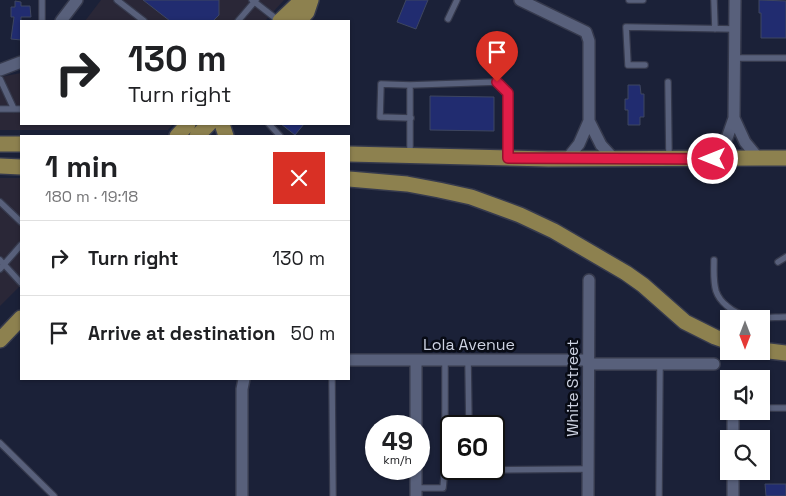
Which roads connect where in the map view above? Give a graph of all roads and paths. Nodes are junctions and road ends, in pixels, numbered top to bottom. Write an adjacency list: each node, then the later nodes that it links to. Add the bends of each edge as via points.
1 (42, 0): 14 (lane)
2 (77, 0): 15 (street)
3 (118, 0): 16 (lane)
4 (302, 0): 19 (main road)
5 (312, 0): 20 (main road)
6 (457, 0): 13 (lane)
7 (520, 0): 35 (street, via 586,32 589,41)
8 (629, 0): 9 (lane)
9 (643, 0)
10 (714, 0): 21 (lane)
11 (735, 0): 22 (street)
12 (254, 1): 17 (lane); 18 (lane)
13 (448, 19)
14 (42, 20)
15 (62, 20)
16 (143, 20)
17 (239, 20)
18 (278, 20)
19 (280, 20)
20 (300, 20)
21 (715, 29): 22 (lane); 26 (lane, via 626,27 628,65)
22 (735, 29): 23 (street)
23 (735, 58): 24 (lane); 34 (street)
24 (786, 58)
25 (20, 62): 27 (street)
26 (645, 65)
27 (0, 70)
28 (0, 80): 32 (lane)
29 (668, 82): 51 (lane)
30 (410, 85): 33 (lane); 33 (lane, via 381,84 380,117); 46 (lane, via 497,82 508,93)
31 (0, 109): 32 (lane)
32 (18, 109)
33 (411, 118): 45 (lane)
34 (734, 118): 47 (street, via 745,142); 52 (street, via 726,141)
35 (589, 121): 49 (street, via 581,140); 50 (street, via 601,145)
36 (187, 125): 39 (main road)
37 (208, 125): 40 (main road)
38 (270, 125): 41 (lane)
39 (178, 135)
40 (198, 135)
41 (280, 135)
42 (0, 144): 43 (main road)
43 (20, 144)
44 (350, 154): 45 (main road)
45 (410, 155): 46 (main road)
46 (508, 158): 49 (main road)
47 (759, 158): 48 (main road); 52 (main road)
48 (786, 158)
49 (567, 159): 50 (main road)
50 (614, 159): 51 (main road)
51 (669, 159): 52 (main road)
52 (713, 159)
53 (0, 166): 54 (main road)
54 (20, 167)
55 (350, 179): 67 (main road, via 440,190 471,197 520,215 626,273 685,322)
56 (0, 202): 57 (lane)
57 (20, 221)
58 (20, 246): 62 (lane)
59 (786, 257): 61 (lane)
60 (714, 260): 65 (lane, via 716,293 737,314)
61 (778, 262)
62 (2, 265): 64 (lane)
63 (589, 280): 75 (street, White Street)
64 (20, 282)
65 (786, 317)
66 (20, 319): 68 (main road)
67 (720, 339)
68 (0, 340)
69 (770, 351): 70 (main road)
70 (786, 353)
71 (350, 360): 72 (street, Lola Avenue)
72 (416, 360): 73 (street, Lola Avenue); 82 (street)
73 (445, 360): 74 (street, Lola Avenue); 83 (lane)
74 (468, 360): 75 (street, Lola Avenue); 84 (lane)
75 (588, 362): 76 (street, Lola Avenue); 86 (street, White Street)
76 (660, 364): 77 (street, Lola Avenue); 95 (lane)
77 (714, 364)
78 (244, 380): 92 (street)
79 (332, 380): 93 (lane)
80 (770, 408): 81 (lane)
81 (786, 408)
82 (416, 415)
83 (447, 415)
84 (469, 415)
85 (0, 443): 91 (lane)
86 (588, 469): 87 (lane); 94 (street, White Street)
87 (505, 470)
88 (446, 480): 90 (lane, via 444,488)
89 (733, 480): 96 (street)
90 (416, 492)
91 (54, 496)
92 (242, 496)
93 (333, 496)
94 (588, 496)
95 (659, 496)
96 (732, 496)

